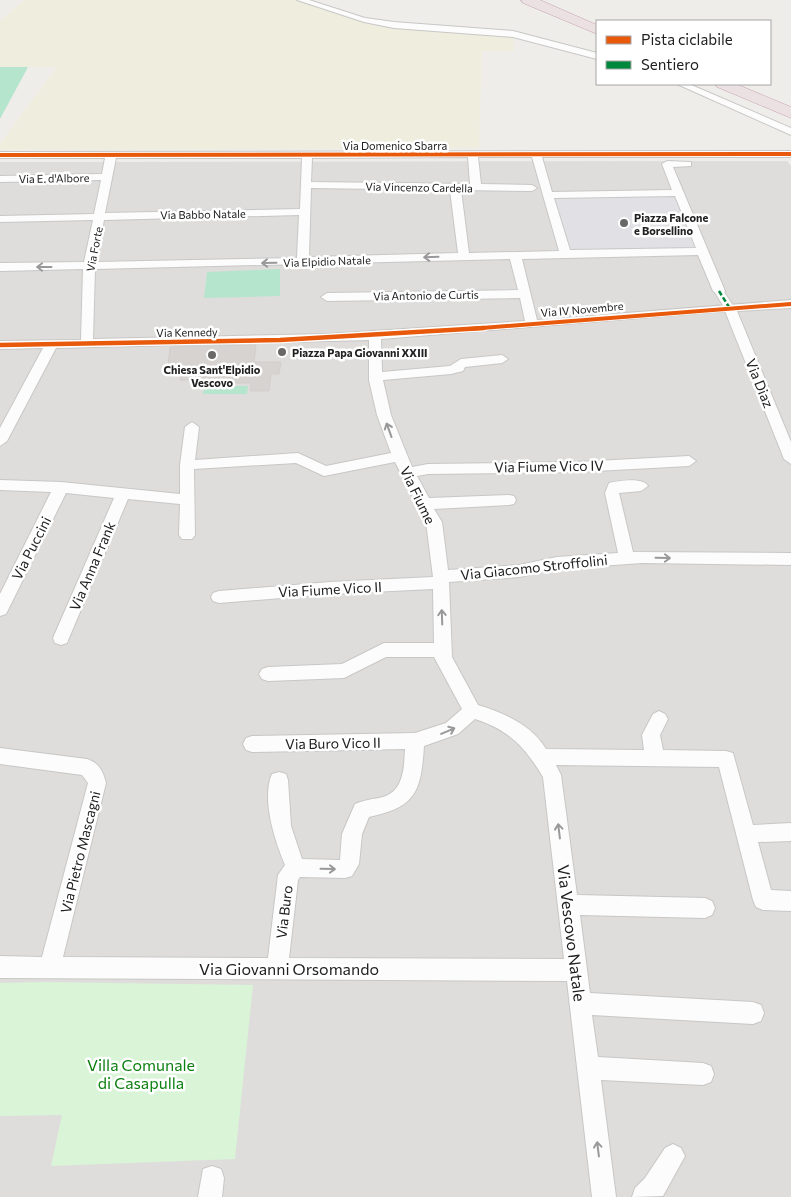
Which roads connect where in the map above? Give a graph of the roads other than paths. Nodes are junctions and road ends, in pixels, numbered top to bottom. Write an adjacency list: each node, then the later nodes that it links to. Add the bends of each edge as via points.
1 (528, 0): 5 (highway)
2 (552, 0): 4 (highway)
3 (303, 1): 6 (street, via 364,20 513,34)
4 (600, 20)
5 (596, 30)
6 (596, 56)
7 (684, 85): 12 (street)
8 (725, 85): 11 (highway)
9 (751, 85): 10 (highway)
10 (791, 102)
11 (791, 113)
12 (791, 132)
13 (473, 154): 14 (street, Via Domenico Sbarra); 18 (street, Via Domenico Sbarra); 24 (street)
14 (536, 154): 15 (street, Via Domenico Sbarra); 27 (street)
15 (791, 154)
16 (0, 155): 17 (street, Via Domenico Sbarra)
17 (111, 155): 18 (street, Via Domenico Sbarra); 20 (street, Via Forte)
18 (307, 155): 22 (street)
19 (722, 164): 26 (street, via 666,164)
20 (107, 177): 21 (street, Via E. d'Albore); 29 (street, Via Forte)
21 (0, 179)
22 (306, 186): 23 (street, Via Vincenzo Cardella); 28 (street)
23 (455, 188): 24 (street, Via Vincenzo Cardella); 34 (street)
24 (476, 188): 25 (street, Via Vincenzo Cardella)
25 (532, 188)
26 (679, 193): 27 (street); 31 (street)
27 (548, 195): 32 (street)
28 (305, 212): 29 (street, Via Babbo Natale); 35 (street)
29 (100, 216): 30 (street); 36 (street, Via Forte)
30 (0, 219)
31 (703, 251): 32 (street); 38 (street)
32 (565, 253): 33 (street, Via Elpidio Natale)
33 (515, 254): 34 (street, Via Elpidio Natale); 39 (street)
34 (464, 256): 35 (street, Via Elpidio Natale, one-way to 35)
35 (303, 262): 36 (street, Via Elpidio Natale, one-way to 36)
36 (89, 266): 37 (street, one-way to 37); 46 (street, Via Forte)
37 (0, 267)
38 (720, 291): 42 (street)
39 (525, 294): 40 (street, Via Antonio de Curtis); 43 (street)
40 (327, 298)
41 (791, 304): 42 (street, Via IV Novembre)
42 (729, 307): 43 (street, Via IV Novembre); 53 (street, Via Diaz)
43 (532, 323): 44 (street, Via IV Novembre)
44 (375, 336): 46 (street, Via Kennedy); 49 (street, Via Fiume)
45 (52, 344): 46 (street, Via Kennedy); 47 (street, Via Kennedy); 51 (street)
46 (86, 344)
47 (0, 345)
48 (502, 359): 49 (street, via 462,363 451,370)
49 (376, 377): 52 (street, Via Fiume, one-way to 49, via 384,415)
50 (192, 427): 55 (street)
51 (0, 441)
52 (399, 456): 55 (street, via 324,471 298,458); 56 (street, Via Fiume)
53 (791, 459)
54 (690, 461): 56 (street, Via Fiume Vico IV)
55 (188, 465): 61 (street)
56 (408, 472): 63 (street, Via Fiume)
57 (0, 485): 59 (street)
58 (641, 486): 65 (street, Via Giacomo Stroffolini, via 614,487 612,492)
59 (61, 487): 60 (street); 69 (street, Via Puccini)
60 (123, 493): 61 (street); 70 (street, Via Anna Frank)
61 (188, 500): 64 (street)
62 (509, 500): 63 (street)
63 (424, 504): 67 (street, Via Fiume, via 434,522)
64 (188, 535)
65 (627, 558): 66 (street, Via Giacomo Stroffolini, one-way to 66); 67 (street, Via Giacomo Stroffolini, via 557,563)
66 (791, 559)
67 (441, 580): 68 (street, Via Fiume Vico II); 71 (street, Via Fiume, one-way to 67)
68 (220, 597)
69 (0, 610)
70 (61, 638)
71 (443, 650): 72 (street, via 384,650 344,671); 73 (street, Via Fiume, via 443,657)
72 (268, 674)
73 (472, 711): 75 (street, one-way to 73, via 452,730); 78 (street, Via Vescovo Natale, via 501,720 535,747)
74 (659, 719): 79 (street, via 652,735)
75 (415, 741): 76 (street, Via Buro Vico II); 83 (street, Via Buro, one-way to 75, via 345,869 349,864 352,834 362,810 387,805 408,790 412,780)
76 (252, 744)
77 (0, 756): 88 (street, Via Pietro Mascagni, via 87,767 95,775 97,783)
78 (541, 757): 79 (street); 85 (street, Via Vescovo Natale, one-way to 78, via 552,775)
79 (655, 758): 82 (street, via 726,759)
80 (279, 780): 83 (street, via 277,810 285,844)
81 (791, 832): 82 (street)
82 (746, 834): 84 (street, via 763,900)
83 (296, 868): 89 (street, Via Buro, via 288,875)
84 (791, 902)
85 (569, 905): 86 (street); 90 (street, Via Vescovo Natale)
86 (706, 908)
87 (0, 967): 88 (street, Via Giovanni Orsomando)
88 (50, 967): 89 (street, Via Giovanni Orsomando)
89 (277, 968): 90 (street, Via Giovanni Orsomando)
90 (577, 970): 91 (street, Via Vescovo Natale)
91 (581, 1003): 92 (street); 93 (street, Via Vescovo Natale)
92 (753, 1013)
93 (589, 1068): 94 (street); 96 (street, Via Vescovo Natale, one-way to 93)
94 (703, 1074)
95 (673, 1156): 97 (street)
96 (604, 1197)
97 (644, 1197)

